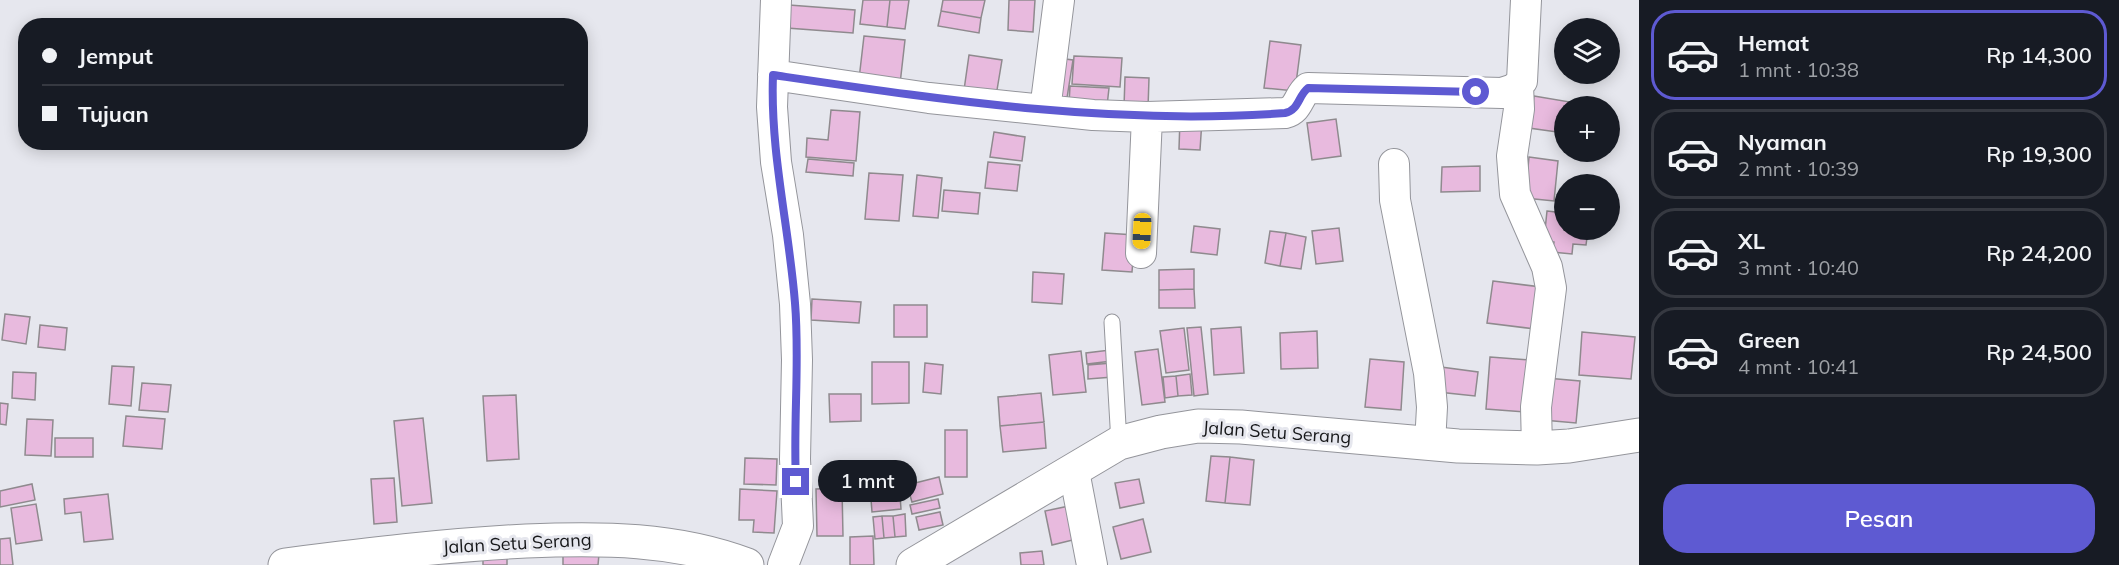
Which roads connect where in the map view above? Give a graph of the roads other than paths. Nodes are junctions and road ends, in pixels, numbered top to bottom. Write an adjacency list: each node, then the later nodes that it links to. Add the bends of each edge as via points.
1 (776, 0): 4 (street)
2 (1059, 0): 6 (street)
3 (1526, 0): 5 (street, via 1522,81)
4 (773, 75): 6 (street); 18 (street, via 776,162 788,236 797,360 798,526)
5 (1518, 86): 7 (street, via 1502,93 1308,88 1296,107 1285,113); 14 (street, via 1519,110 1512,156 1515,194 1547,267 1551,288 1536,407)
6 (1045, 110): 7 (street)
7 (1147, 117): 9 (street)
8 (1394, 164): 13 (street, via 1395,201 1429,373)
9 (1141, 254)
10 (1112, 322): 12 (lane)
11 (1639, 435): 14 (street, Jalan Setu Serang)
12 (1119, 443): 13 (street, Jalan Setu Serang, via 1198,426); 15 (street, Jalan Setu Serang)
13 (1430, 444): 14 (street, Jalan Setu Serang)
14 (1537, 448)
15 (1074, 471): 19 (street, Jalan Setu Serang); 20 (street)
16 (285, 565): 17 (street, Jalan Setu Serang, via 435,546 592,538 674,545)
17 (747, 565)
18 (783, 565)
19 (913, 565)
20 (1092, 565)

